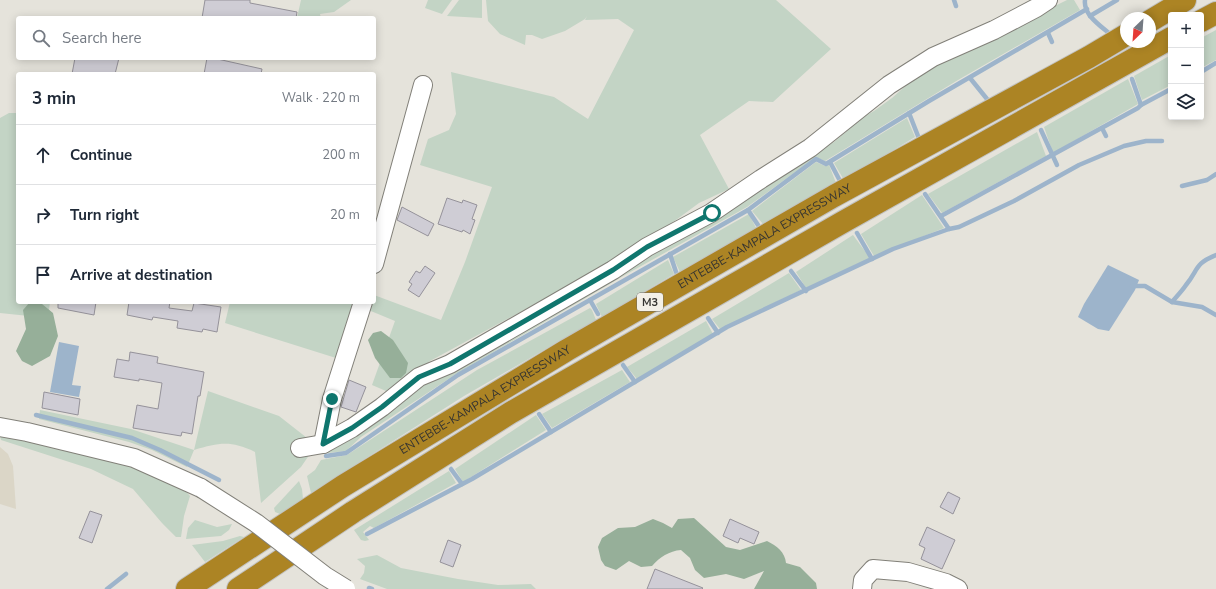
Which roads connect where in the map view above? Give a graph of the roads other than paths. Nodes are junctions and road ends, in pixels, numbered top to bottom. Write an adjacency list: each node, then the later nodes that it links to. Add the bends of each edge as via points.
1 (1048, 0): 12 (street, via 994,30 933,57 889,85 810,148 712,213 647,247 613,270 450,364 419,377 352,428)
2 (1185, 0): 4 (highway)
3 (1216, 13): 5 (highway)
4 (1156, 17)
5 (1204, 19)
6 (1120, 39): 14 (highway, ENTEBBE-KAMPALA EXPRESSWAY / M3, via 834,196 567,350 343,486)
7 (1168, 40): 15 (highway, ENTEBBE-KAMPALA EXPRESSWAY / M3, via 870,206 510,413 353,512)
8 (423, 85): 9 (street)
9 (376, 257)
10 (362, 304): 12 (street, via 332,399)
11 (0, 427): 16 (street, bridge, via 134,458 201,488 256,523)
12 (323, 444): 13 (street)
13 (300, 448)
14 (187, 589)
15 (238, 589)
16 (346, 589)
17 (862, 589): 18 (street, via 863,580 873,569 908,572)
18 (958, 589)

